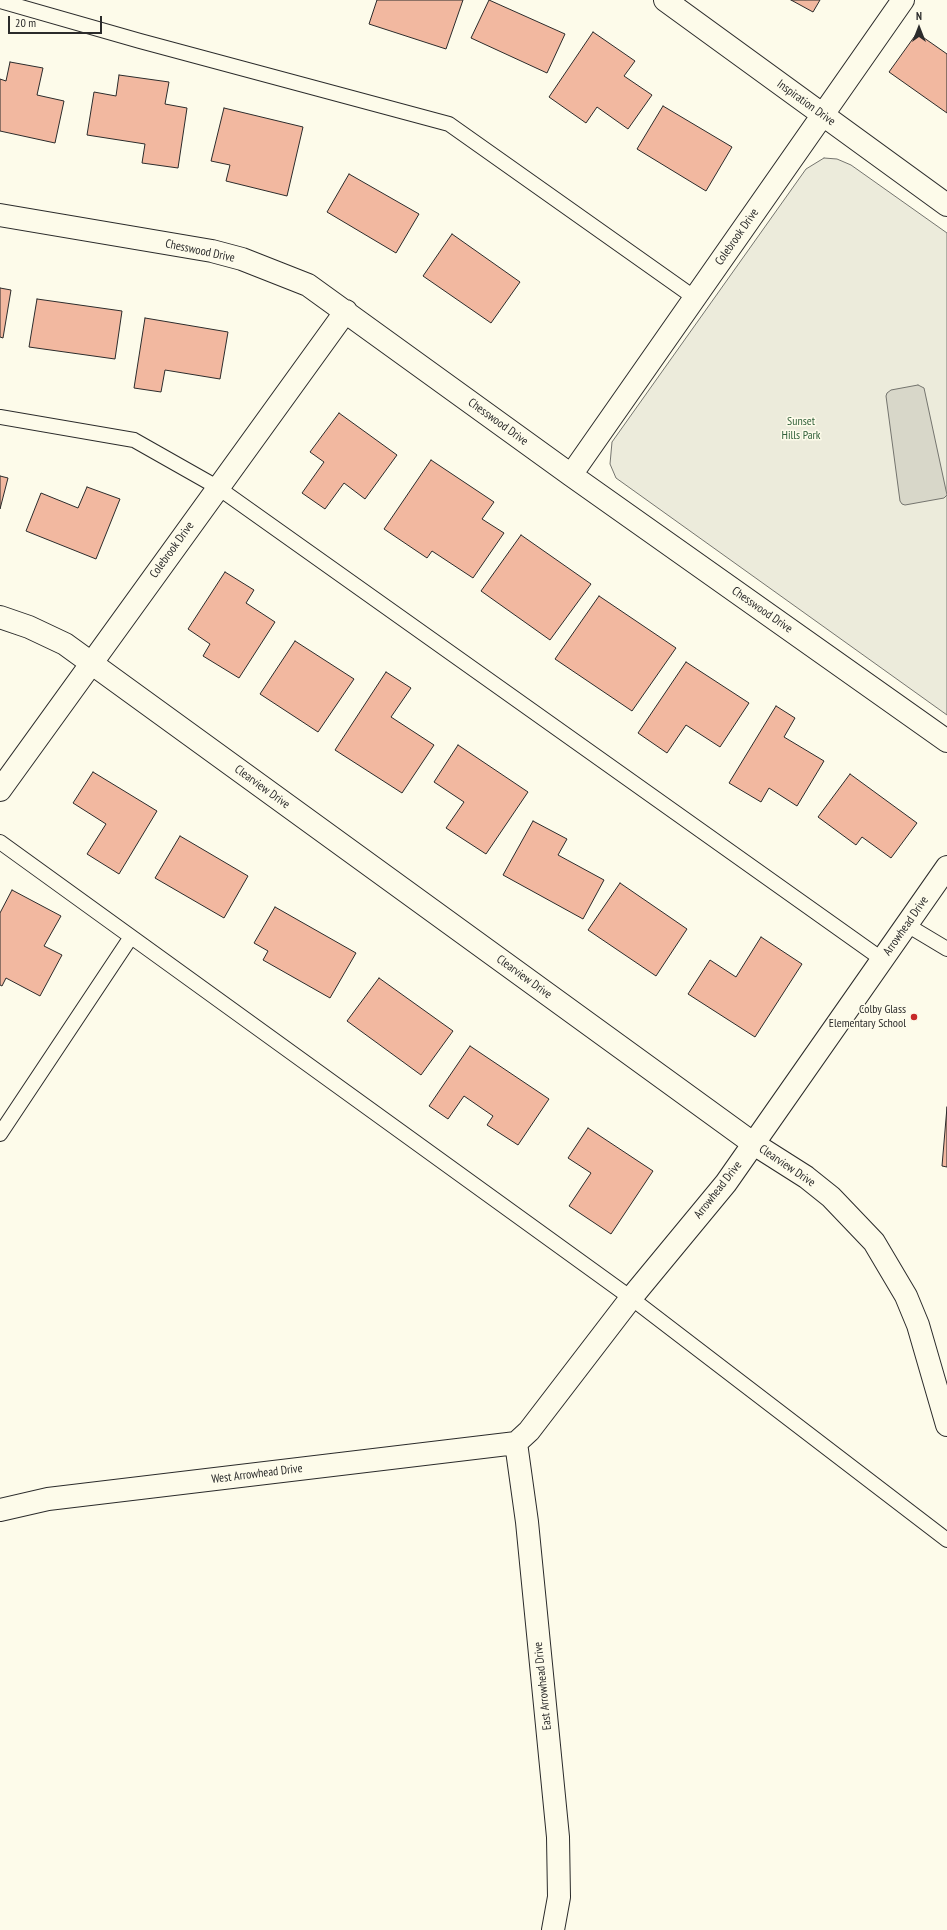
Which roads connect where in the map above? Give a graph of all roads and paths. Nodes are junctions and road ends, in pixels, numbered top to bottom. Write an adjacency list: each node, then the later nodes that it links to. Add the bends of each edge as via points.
1 (665, 0): 4 (street, Inspiration Drive)
2 (903, 0): 4 (street, Colebrook Drive)
3 (0, 1): 7 (lane, via 449,124)
4 (822, 115): 5 (street, Inspiration Drive); 7 (street, Colebrook Drive)
5 (947, 205)
6 (0, 215): 8 (street, Chesswood Drive, via 212,251 234,257 308,285)
7 (695, 298): 10 (street, Colebrook Drive)
8 (346, 311): 10 (street, Chesswood Drive); 11 (street, Colebrook Drive)
9 (0, 417): 11 (lane, via 134,440)
10 (571, 475): 14 (street, Chesswood Drive)
11 (217, 487): 13 (street, Colebrook Drive); 21 (lane)
12 (0, 617): 13 (street, Clearview Drive, via 65,644)
13 (91, 663): 15 (street, Colebrook Drive); 23 (street, Clearview Drive)
14 (947, 741)
15 (0, 790)
16 (0, 842): 19 (lane)
17 (947, 867): 18 (street, Arrowhead Drive)
18 (907, 925): 20 (lane); 21 (street, Arrowhead Drive)
19 (131, 937): 22 (lane); 24 (lane)
20 (947, 950)
21 (883, 960): 23 (street, Arrowhead Drive)
22 (0, 1134)
23 (754, 1144): 24 (street, Arrowhead Drive, via 726,1183); 25 (street, Clearview Drive, via 831,1197 874,1242 918,1325)
24 (631, 1298): 26 (street, Arrowhead Drive, via 529,1431); 28 (lane)
25 (947, 1423)
26 (516, 1443): 27 (street, West Arrowhead Drive, via 48,1499); 29 (street, East Arrowhead Drive, via 527,1522 558,1837 559,1897)
27 (0, 1510)
28 (947, 1540)
29 (553, 1930)

